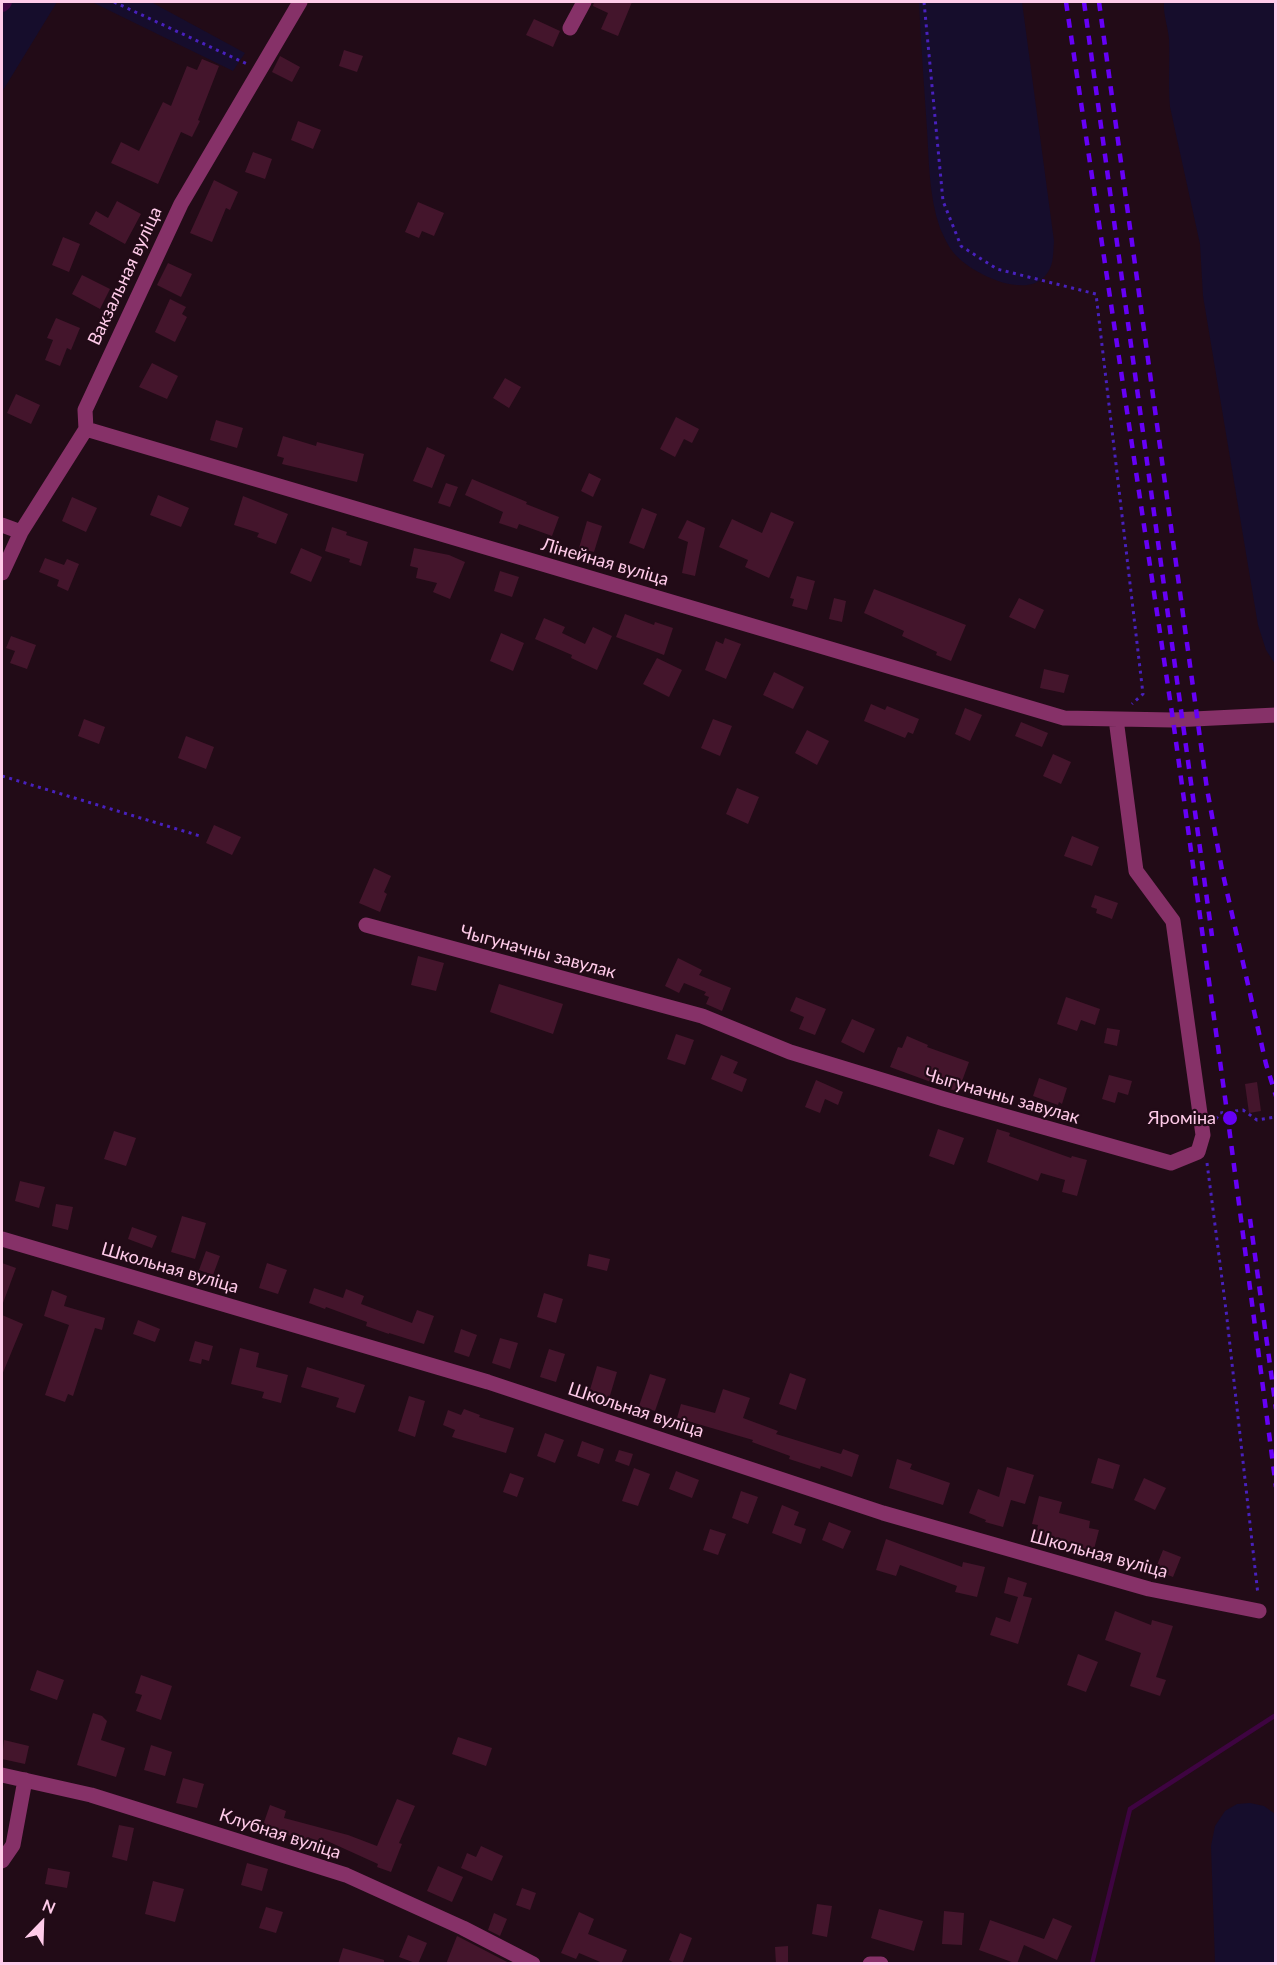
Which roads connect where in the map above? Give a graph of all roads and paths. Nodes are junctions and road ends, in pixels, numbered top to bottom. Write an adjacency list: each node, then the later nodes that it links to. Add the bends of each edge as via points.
1 (114, 2): 6 (path)
2 (300, 2): 6 (street, Вакзальная вуліца)
3 (584, 2): 5 (street)
4 (924, 2): 12 (path, via 943,201 961,246 997,270 1096,294 1143,694)
5 (570, 28)
6 (259, 70): 7 (street, Вакзальная вуліца, via 181,204 85,410)
7 (86, 429): 9 (street, Вакзальная вуліца); 12 (street, Лінейная вуліца, via 1064,718)
8 (2, 525): 9 (street)
9 (21, 532): 10 (street, Вакзальная вуліца)
10 (2, 573)
11 (1275, 715): 12 (street, Лінейная вуліца)
12 (1116, 719): 17 (street, via 1136,871 1173,921)
13 (2, 776): 14 (path)
14 (200, 836)
15 (366, 925): 17 (street, Чыгуначны завулак, via 702,1016 790,1052 1133,1154 1171,1163 1198,1152)
16 (1275, 1117): 17 (path, via 1257,1120 1244,1110 1220,1113)
17 (1203, 1135): 19 (path)
18 (2, 1239): 19 (street, Школьная вуліца, via 488,1382 883,1513 1149,1589)
19 (1259, 1611)
20 (2, 1775): 21 (street, Клубная вуліца)
21 (25, 1780): 22 (street, via 13,1845); 23 (street, Клубная вуліца, via 91,1795 346,1875)
22 (2, 1862)
23 (533, 1964)
24 (870, 1964): 25 (street)
25 (881, 1964)

